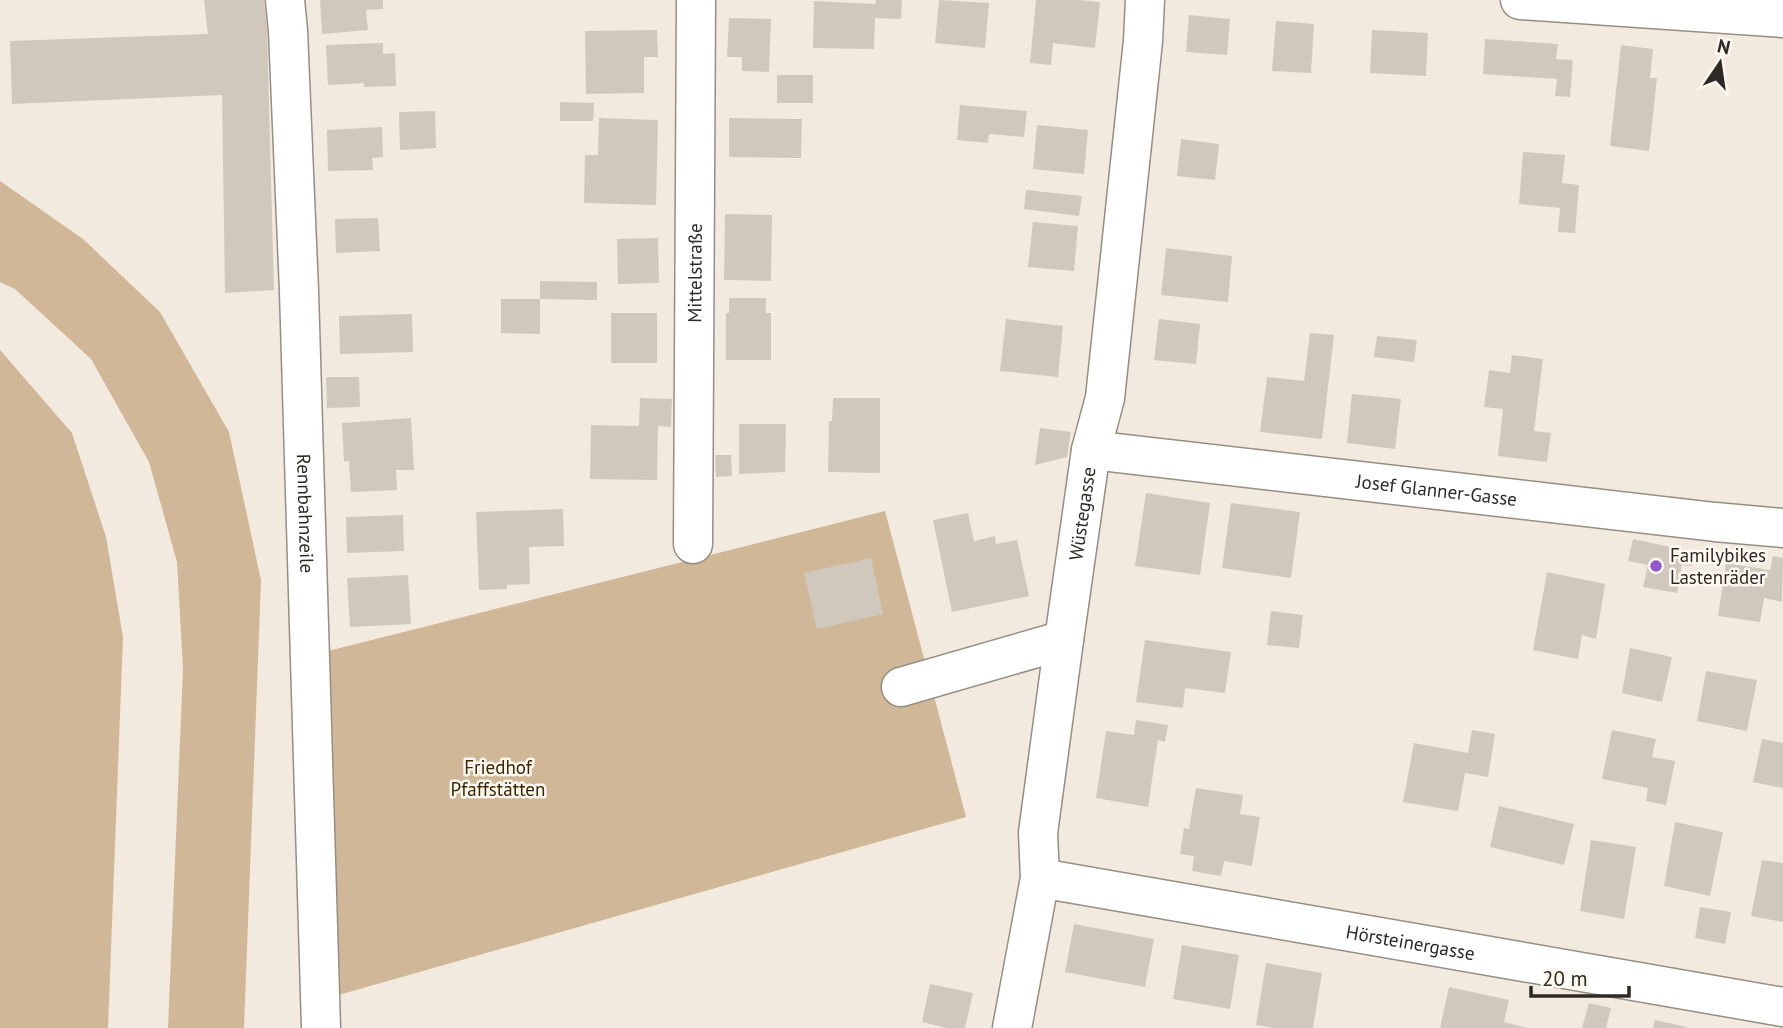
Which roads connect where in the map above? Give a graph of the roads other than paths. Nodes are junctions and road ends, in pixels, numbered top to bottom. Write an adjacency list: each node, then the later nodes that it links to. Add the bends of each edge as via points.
1 (285, 0): 13 (street, Rennbahnzeile)
2 (696, 0): 8 (street, Mittelstraße)
3 (1145, 0): 6 (street, Wüstegasse, via 1105,398)
4 (1520, 0): 5 (street)
5 (1783, 18)
6 (1091, 450): 7 (street, Josef Glanner-Gasse); 9 (street, Wüstegasse)
7 (1783, 528)
8 (693, 544)
9 (1064, 640): 10 (street); 11 (street, Wüstegasse, via 1038,833)
10 (901, 687)
11 (1040, 878): 12 (street, Hörsteinergasse); 14 (street, Wüstegasse)
12 (1783, 1007)
13 (321, 1028)
14 (1012, 1028)

